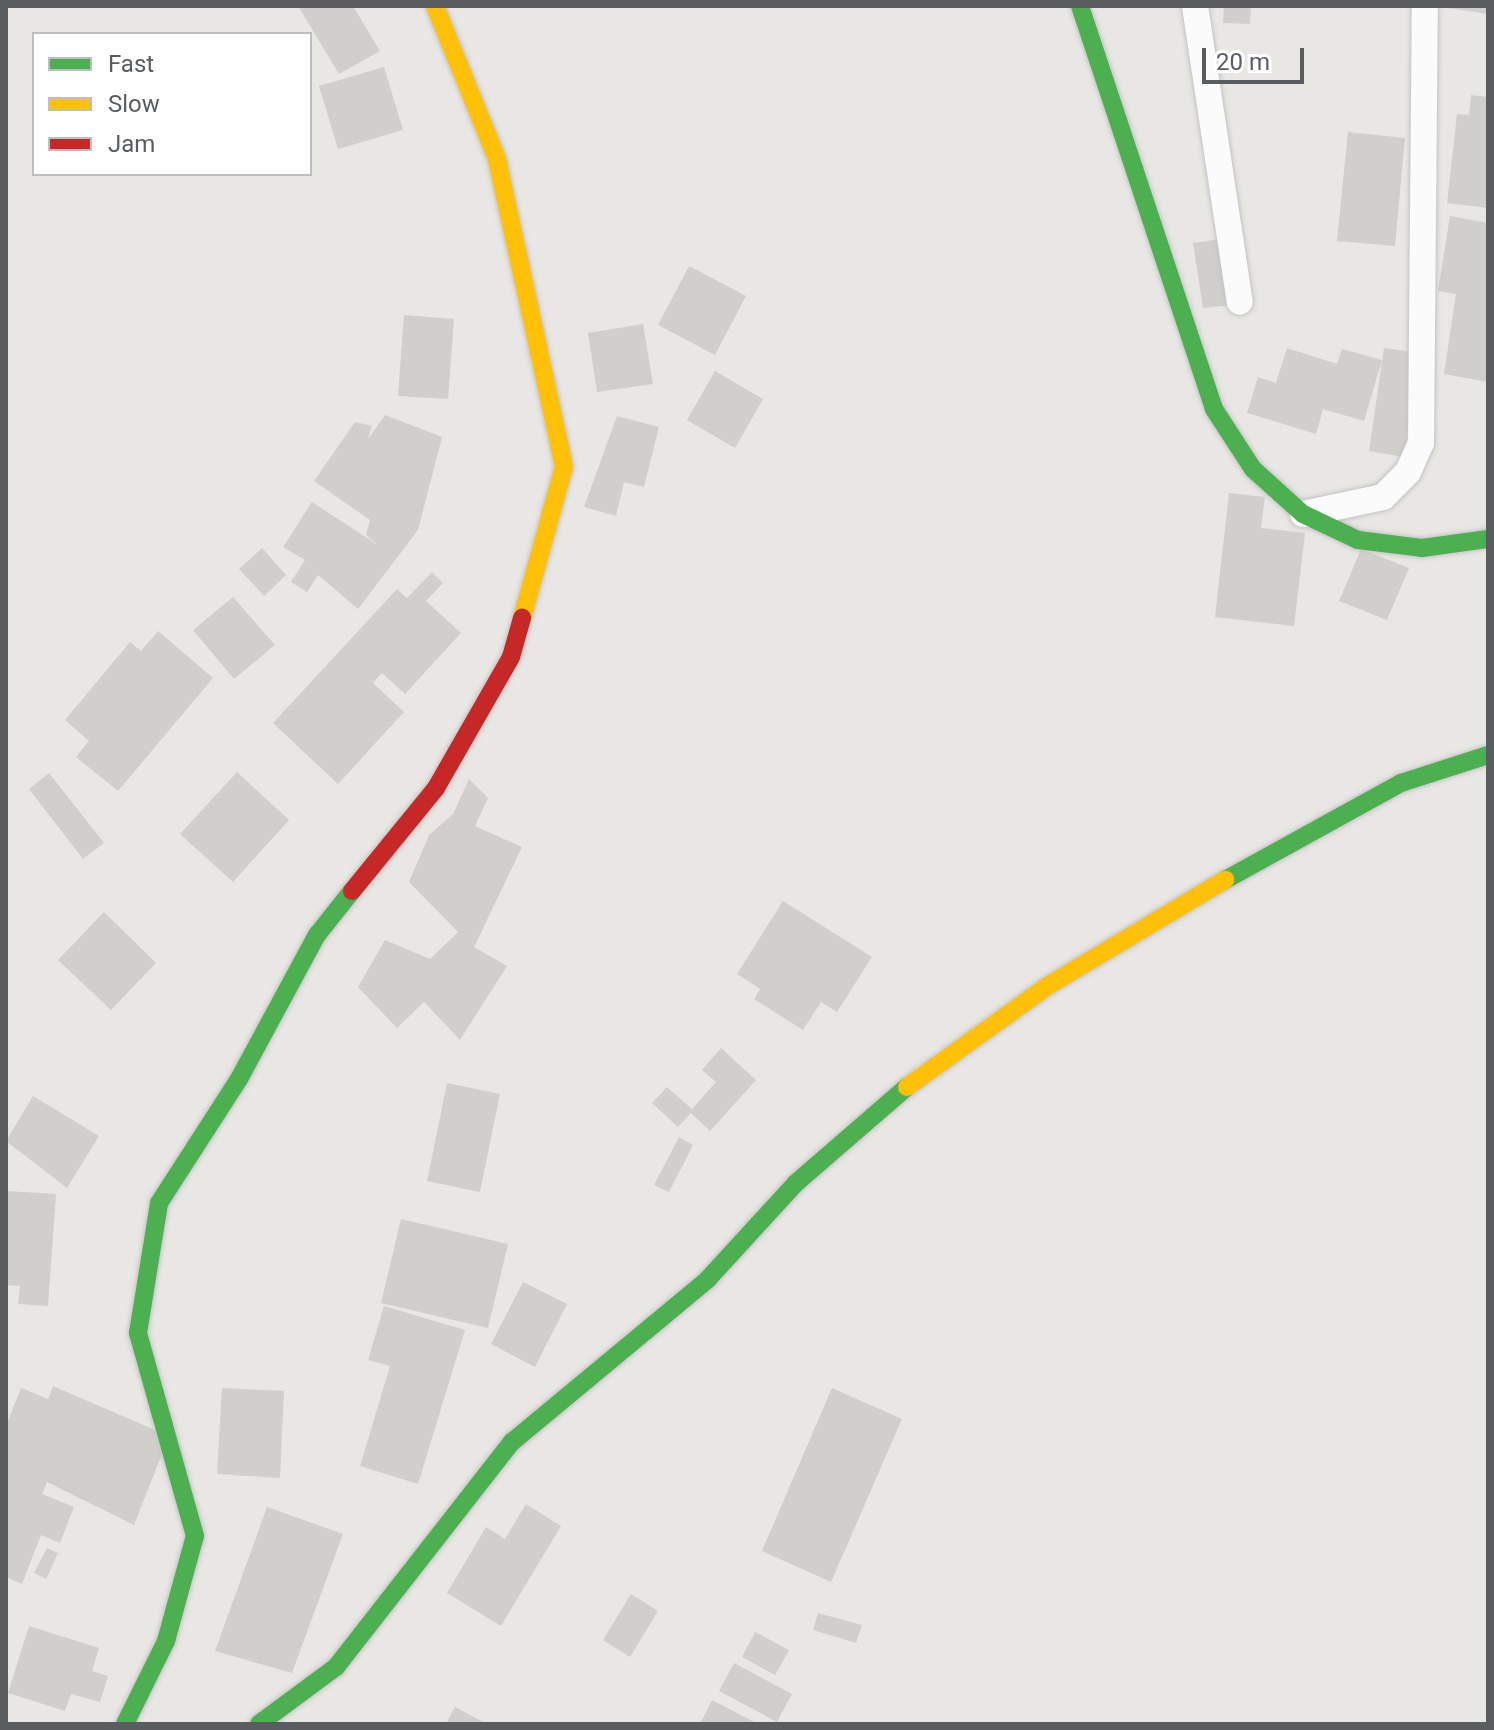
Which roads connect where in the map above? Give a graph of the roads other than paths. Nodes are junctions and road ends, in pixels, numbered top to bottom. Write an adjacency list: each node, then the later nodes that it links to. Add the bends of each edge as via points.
1 (435, 6): 9 (street, via 497,159 564,467 511,657 436,788 317,935 239,1079 159,1203 138,1333 195,1536 166,1641)
2 (1080, 6): 6 (street, via 1214,409 1253,469)
3 (1195, 6): 5 (street)
4 (1425, 6): 6 (street, via 1421,443 1408,472 1383,497)
5 (1240, 302)
6 (1303, 514): 7 (street, via 1328,530 1392,547)
7 (1488, 539)
8 (1488, 755): 10 (street, via 1401,783 1249,866 1046,987 900,1092 796,1183 708,1279 512,1442 336,1667)
9 (125, 1724)
10 (259, 1724)

